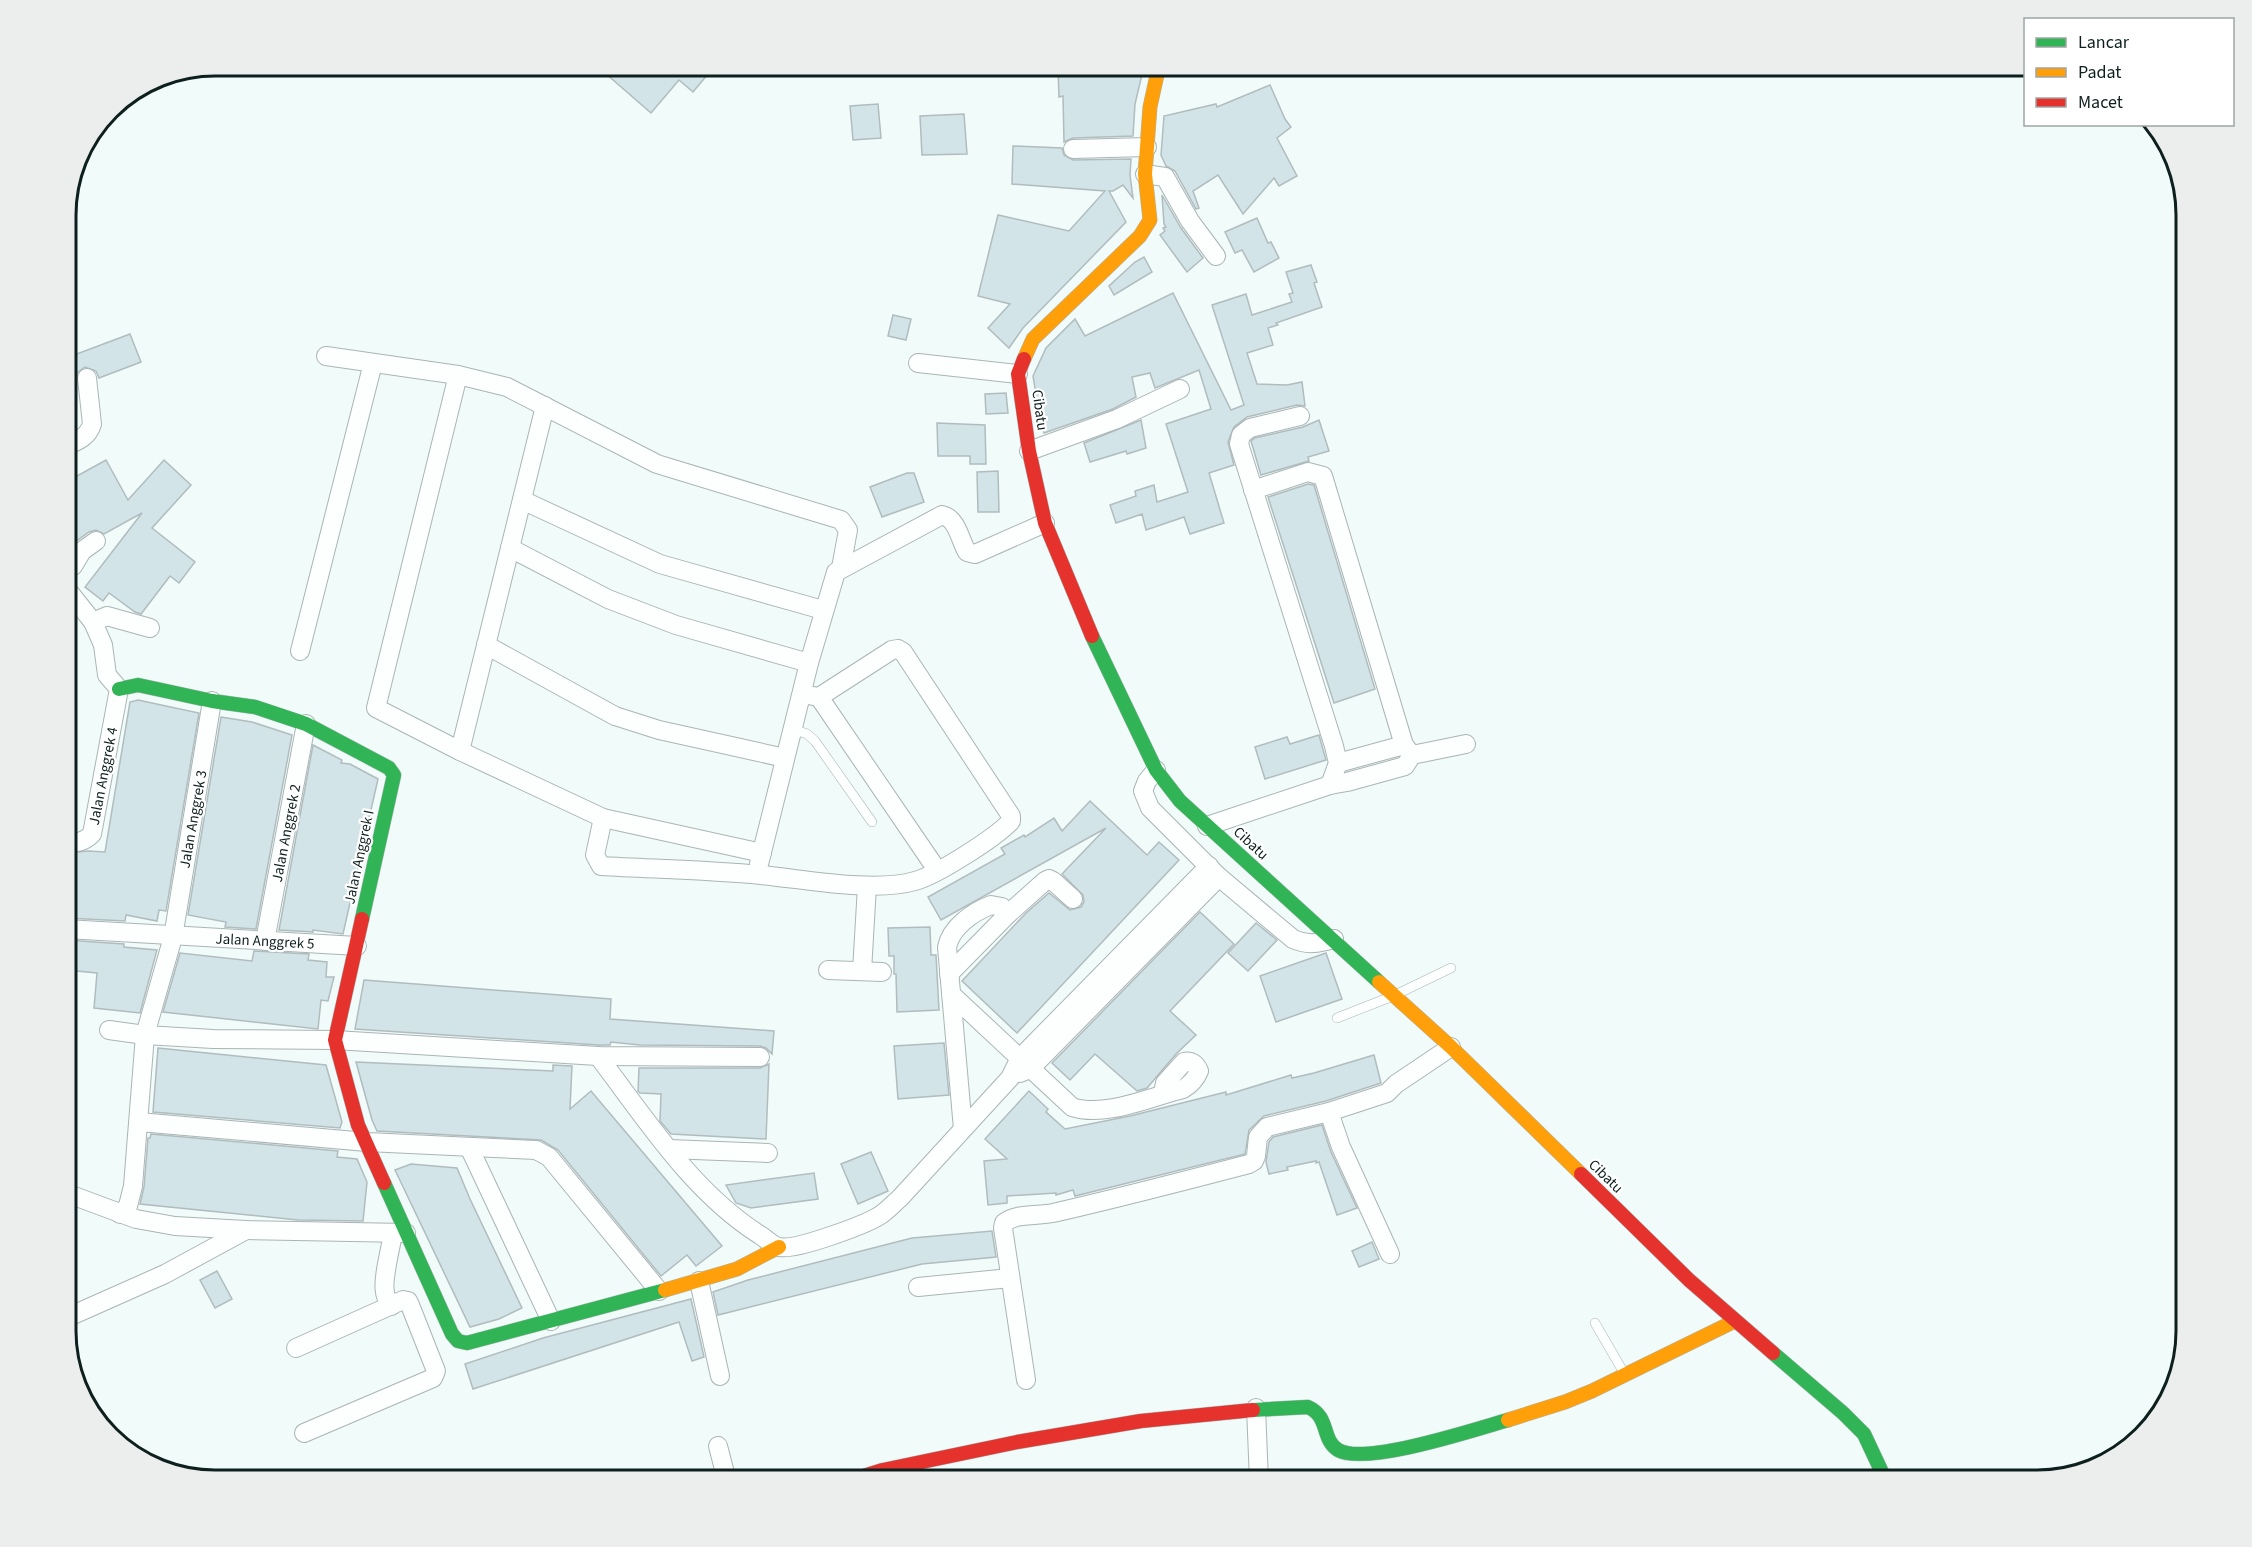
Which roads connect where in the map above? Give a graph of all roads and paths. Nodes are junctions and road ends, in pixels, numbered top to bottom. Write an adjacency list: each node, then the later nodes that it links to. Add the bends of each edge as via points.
1 (1157, 76): 2 (street, Cibatu)
2 (1147, 147): 3 (street); 4 (street, Cibatu)
3 (1073, 149)
4 (1145, 174): 5 (street, via 1165,177); 9 (street, Cibatu, via 1150,220 1146,227 1033,339)
5 (1216, 256)
6 (326, 356): 7 (street)
7 (373, 363): 10 (street); 29 (street)
8 (918, 363): 9 (street)
9 (1018, 374): 16 (street, Cibatu)
10 (458, 375): 13 (street, via 507,387); 38 (street, via 376,708)
11 (87, 378): 15 (street, via 92,424)
12 (1180, 389): 16 (street, via 1117,419)
13 (545, 406): 18 (street); 23 (street, via 657,464 841,520 848,530)
14 (1300, 416): 17 (street, via 1250,428 1240,435 1239,444)
15 (77, 441)
16 (1029, 451): 19 (street, Cibatu)
17 (1253, 490): 37 (street, via 1308,472 1323,476); 40 (street)
18 (522, 500): 21 (street); 25 (street, via 660,564)
19 (1045, 523): 23 (street, via 975,554 967,552 953,522 942,515); 41 (street, Cibatu, via 1107,671)
20 (96, 541): 22 (street)
21 (510, 548): 28 (street); 30 (street, via 618,603 676,625)
22 (77, 559)
23 (841, 568): 25 (street, via 833,578)
24 (77, 602): 26 (street)
25 (823, 610): 30 (street)
26 (93, 622): 27 (street, via 107,616); 31 (street, via 103,645 107,675)
27 (150, 628)
28 (486, 645): 38 (street); 39 (street, via 615,716 659,730)
29 (300, 651)
30 (809, 663): 32 (street)
31 (119, 689): 33 (street, via 138,685); 46 (street, Jalan Anggrek 4, via 92,834)
32 (811, 695): 35 (street); 48 (street); 48 (street, via 892,650 903,652 1011,816 1007,825)
33 (212, 701): 34 (street, via 255,707); 55 (street, Jalan Anggrek 3)
34 (306, 724): 57 (street, Jalan Anggrek 2); 58 (street, Jalan Anggrek I, via 389,768 394,775)
35 (793, 729): 39 (street); 44 (lane, via 815,741)
36 (1466, 744): 37 (street)
37 (1408, 750): 40 (street); 42 (street, via 1405,766)
38 (460, 751): 43 (street)
39 (785, 758): 47 (street)
40 (1338, 763): 42 (street)
41 (1156, 770): 45 (street, Cibatu, via 1180,801); 49 (street, via 1143,791 1150,808)
42 (1330, 785): 45 (street)
43 (603, 819): 47 (street); 50 (street, via 595,855 601,866)
44 (873, 822)
45 (1207, 826): 56 (street, Cibatu)
46 (77, 843)
47 (762, 853): 50 (street)
48 (937, 870): 51 (street, via 916,881)
49 (1214, 871): 56 (street, via 1293,939 1314,944); 73 (street)
50 (757, 875): 51 (street)
51 (867, 886): 61 (street)
52 (1073, 899): 53 (street, via 1049,879)
53 (1008, 914): 63 (street); 63 (street, via 992,904 953,931 947,947)
54 (77, 930): 55 (street, Jalan Anggrek 5)
55 (173, 937): 57 (street, Jalan Anggrek 5); 68 (street, Jalan Anggrek 3)
56 (1334, 939): 65 (street, Cibatu)
57 (266, 941): 58 (street, Jalan Anggrek 5)
58 (357, 946): 69 (street, Jalan Anggrek I)
59 (1451, 968): 65 (lane)
60 (828, 970): 61 (street)
61 (862, 971): 62 (street)
62 (882, 972)
63 (949, 974): 64 (street)
64 (951, 994): 73 (street); 77 (street)
65 (1393, 996): 66 (lane); 70 (street, Cibatu)
66 (1337, 1018)
67 (109, 1029): 68 (street)
68 (146, 1035): 69 (street); 76 (street, Jalan Anggrek 3)
69 (335, 1040): 71 (street); 78 (street, via 358,1125)
70 (1451, 1047): 75 (street, via 1387,1093); 95 (street, Cibatu)
71 (598, 1056): 72 (street); 80 (street)
72 (760, 1057)
73 (1025, 1063): 74 (street, via 1072,1107 1084,1111 1102,1110); 77 (street)
74 (1163, 1093)
75 (1329, 1112): 87 (street); 88 (street, via 1268,1127 1258,1137 1256,1156 1250,1164 1047,1214 1009,1219 1003,1228)
76 (139, 1122): 78 (street); 83 (street, Jalan Anggrek 3, via 133,1186 128,1206)
77 (963, 1129): 86 (street, via 882,1214 844,1231)
78 (367, 1142): 79 (street); 85 (street)
79 (469, 1147): 91 (street, via 536,1150 549,1157); 94 (street)
80 (669, 1149): 81 (street); 86 (street, via 722,1205)
81 (768, 1153)
82 (77, 1197): 83 (street)
83 (120, 1214): 84 (street, via 175,1226)
84 (246, 1230): 85 (street); 93 (street, via 165,1274)
85 (400, 1233): 92 (street, via 384,1278); 94 (street, via 458,1341 467,1343)
86 (779, 1247): 89 (street, via 737,1269)
87 (1390, 1254)
88 (1010, 1278): 90 (street); 100 (street)
89 (699, 1281): 91 (street); 99 (street)
90 (918, 1287)
91 (659, 1291): 94 (street)
92 (391, 1306): 97 (street); 102 (street, via 408,1301 436,1371 433,1378)
93 (77, 1313)
94 (551, 1320)
95 (1735, 1321): 98 (street); 107 (street, Cibatu, via 1864,1434)
96 (1595, 1323): 98 (lane)
97 (296, 1348)
98 (1626, 1375): 101 (street, via 1570,1400 1458,1435 1365,1455 1332,1446 1321,1414 1314,1409)
99 (720, 1376)
100 (1026, 1380)
101 (1256, 1408): 105 (street, via 1162,1417 976,1449); 106 (street)
102 (304, 1433)
103 (718, 1446): 104 (street)
104 (724, 1470)
105 (883, 1470)
106 (1259, 1470)
107 (1881, 1470)

